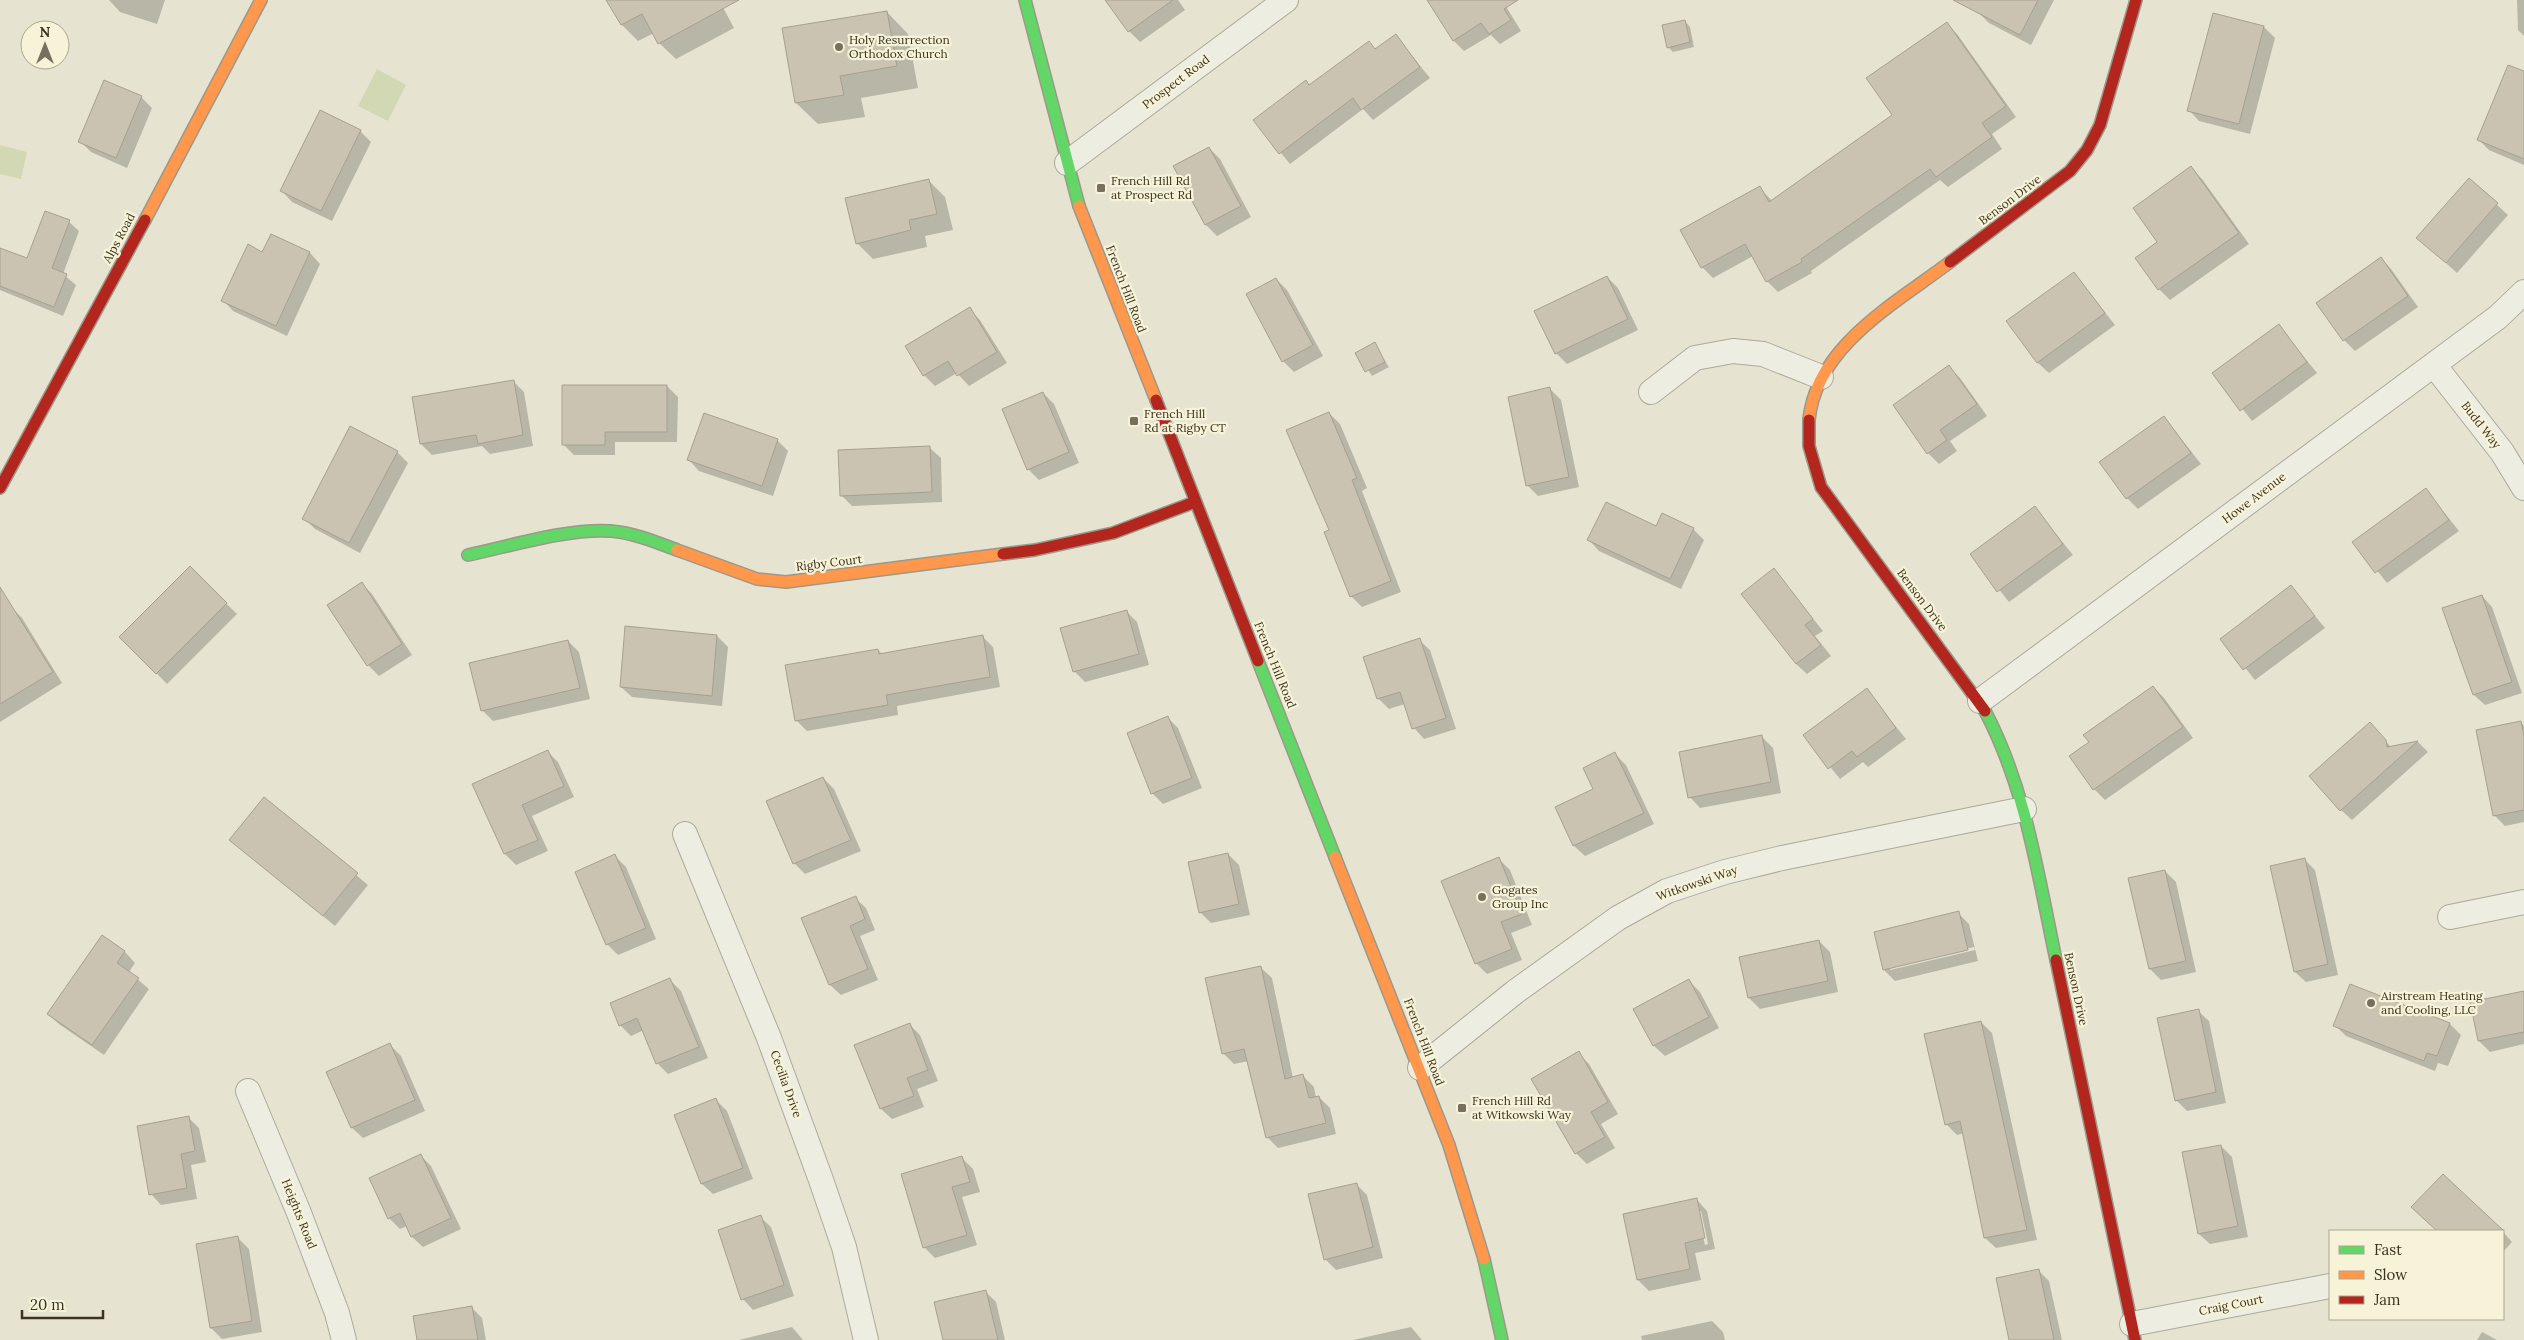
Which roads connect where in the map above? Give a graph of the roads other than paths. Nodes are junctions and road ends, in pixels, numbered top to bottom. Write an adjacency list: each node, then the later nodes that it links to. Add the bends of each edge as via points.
1 (261, 0): 10 (street, Alps Road)
2 (1025, 0): 5 (street, French Hill Road)
3 (1286, 0): 5 (street, Prospect Road)
4 (2136, 0): 8 (street, Benson Drive, via 2100,125 2087,150 2070,171 1848,340)
5 (1067, 163): 12 (street, French Hill Road, via 1075,195 1108,284)
6 (2524, 292): 7 (street, Howe Avenue, via 2498,317)
7 (2434, 365): 11 (street, Budd Way, via 2502,452); 14 (street, Howe Avenue)
8 (1820, 377): 9 (street, via 1762,354 1733,351 1695,358); 14 (street, Benson Drive, via 1808,409 1807,436 1811,463 1821,487)
9 (1651, 392)
10 (0, 488)
11 (2524, 488)
12 (1195, 502): 13 (street, Rigby Court, via 1113,533 1035,550 786,582 756,579 643,537 611,531 578,532); 19 (street, French Hill Road)
13 (468, 555)
14 (1980, 701): 15 (street, Benson Drive, via 2014,771)
15 (2024, 809): 19 (street, Witkowski Way, via 1782,858 1667,891 1618,918 1570,952); 22 (street, Benson Drive)
16 (686, 834): 24 (street, Cecilia Drive, via 821,1180 844,1247)
17 (2524, 902): 18 (street)
18 (2450, 917)
19 (1420, 1068): 25 (street, French Hill Road, via 1468,1202 1489,1274)
20 (248, 1091): 23 (street, Heights Road, via 338,1313)
21 (2329, 1286): 22 (street, Craig Court)
22 (2134, 1332)
23 (344, 1340)
24 (866, 1340)
25 (1502, 1340)

